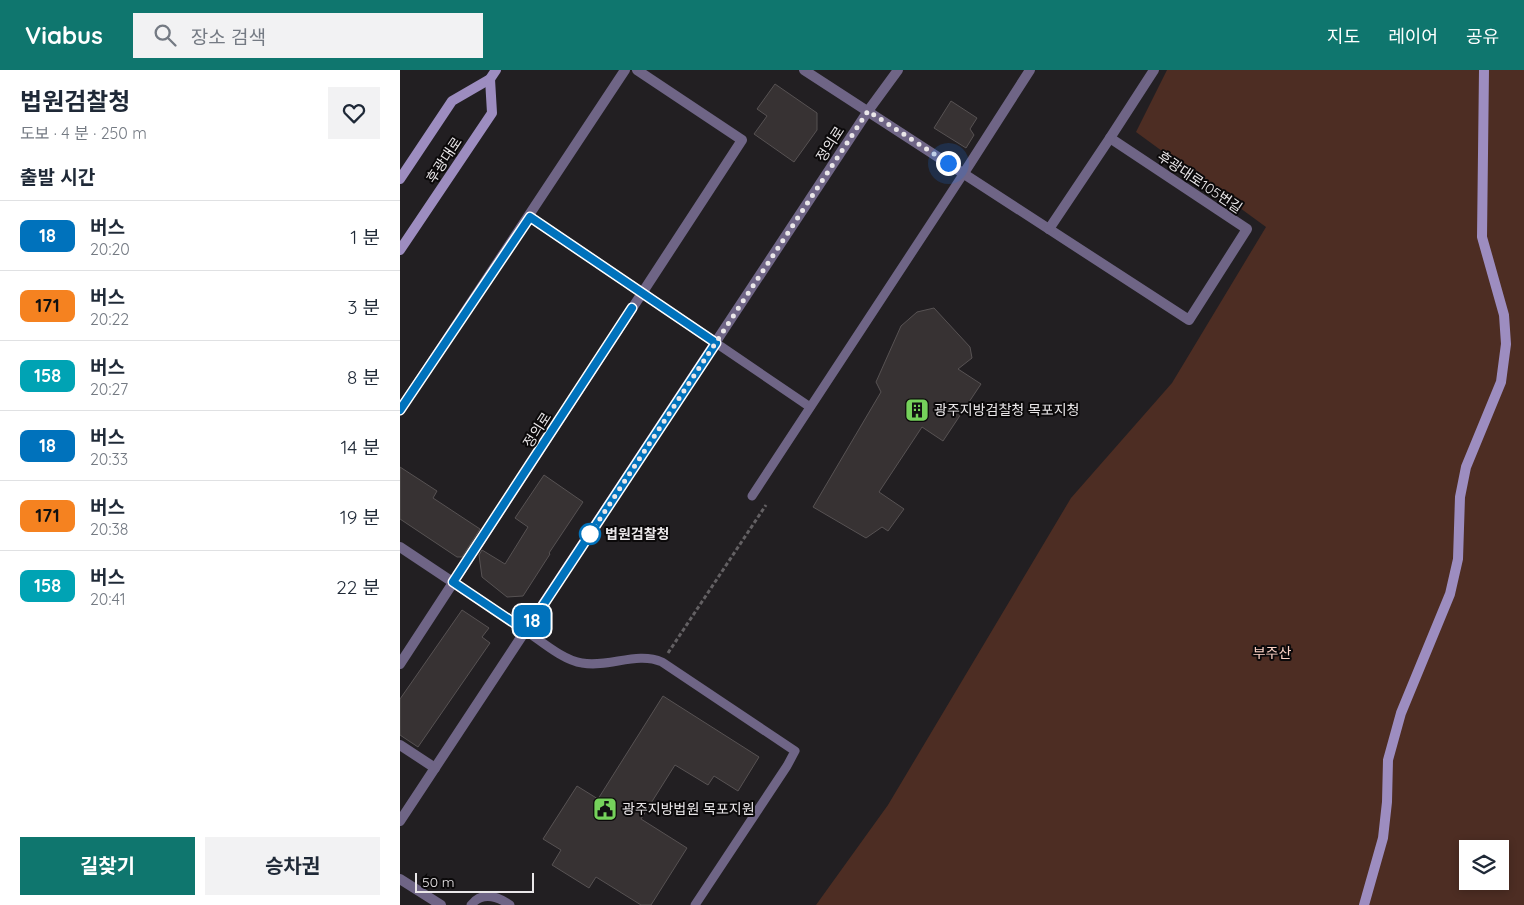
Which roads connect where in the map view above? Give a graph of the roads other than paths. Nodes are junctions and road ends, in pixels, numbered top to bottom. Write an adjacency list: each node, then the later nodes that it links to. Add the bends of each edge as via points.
1 (496, 70): 9 (street, 후광대로)
2 (626, 70): 14 (street)
3 (637, 70): 17 (street, 정의로, via 742,140)
4 (804, 70): 10 (street, 후광대로105번길)
5 (898, 70): 10 (street)
6 (1030, 70): 12 (street)
7 (1154, 70): 11 (street)
8 (1484, 70): 34 (street, via 1482,237 1504,315 1506,344 1500,382 1466,467 1460,497 1458,560 1450,594 1401,713 1388,760 1382,838)
9 (490, 79): 13 (street, 후광대로, via 452,101); 16 (street, 후광대로, via 492,113)
10 (868, 111): 12 (street, 후광대로105번길); 18 (street, 정의로)
11 (1110, 138): 15 (street); 15 (street, 후광대로105번길, via 1247,229 1189,320)
12 (964, 173): 15 (street, 후광대로105번길); 19 (lane)
13 (400, 179)
14 (530, 217): 17 (street); 20 (street)
15 (1049, 229)
16 (400, 250)
17 (643, 292): 18 (street); 23 (street, 정의로)
18 (716, 343): 19 (lane); 24 (street, 정의로)
19 (810, 407): 21 (lane)
20 (400, 410)
21 (752, 496)
22 (400, 547): 23 (street)
23 (453, 582): 24 (street); 25 (street, 정의로)
24 (526, 631): 27 (street, 정의로); 33 (lane, via 581,663 596,665 654,658 795,751)
25 (400, 664)
26 (400, 745): 27 (street)
27 (435, 768): 28 (street, 정의로)
28 (400, 821)
29 (400, 878): 30 (street)
30 (441, 905)
31 (471, 905): 32 (lane, via 476,899 491,896)
32 (510, 905)
33 (694, 905)
34 (1364, 905)

